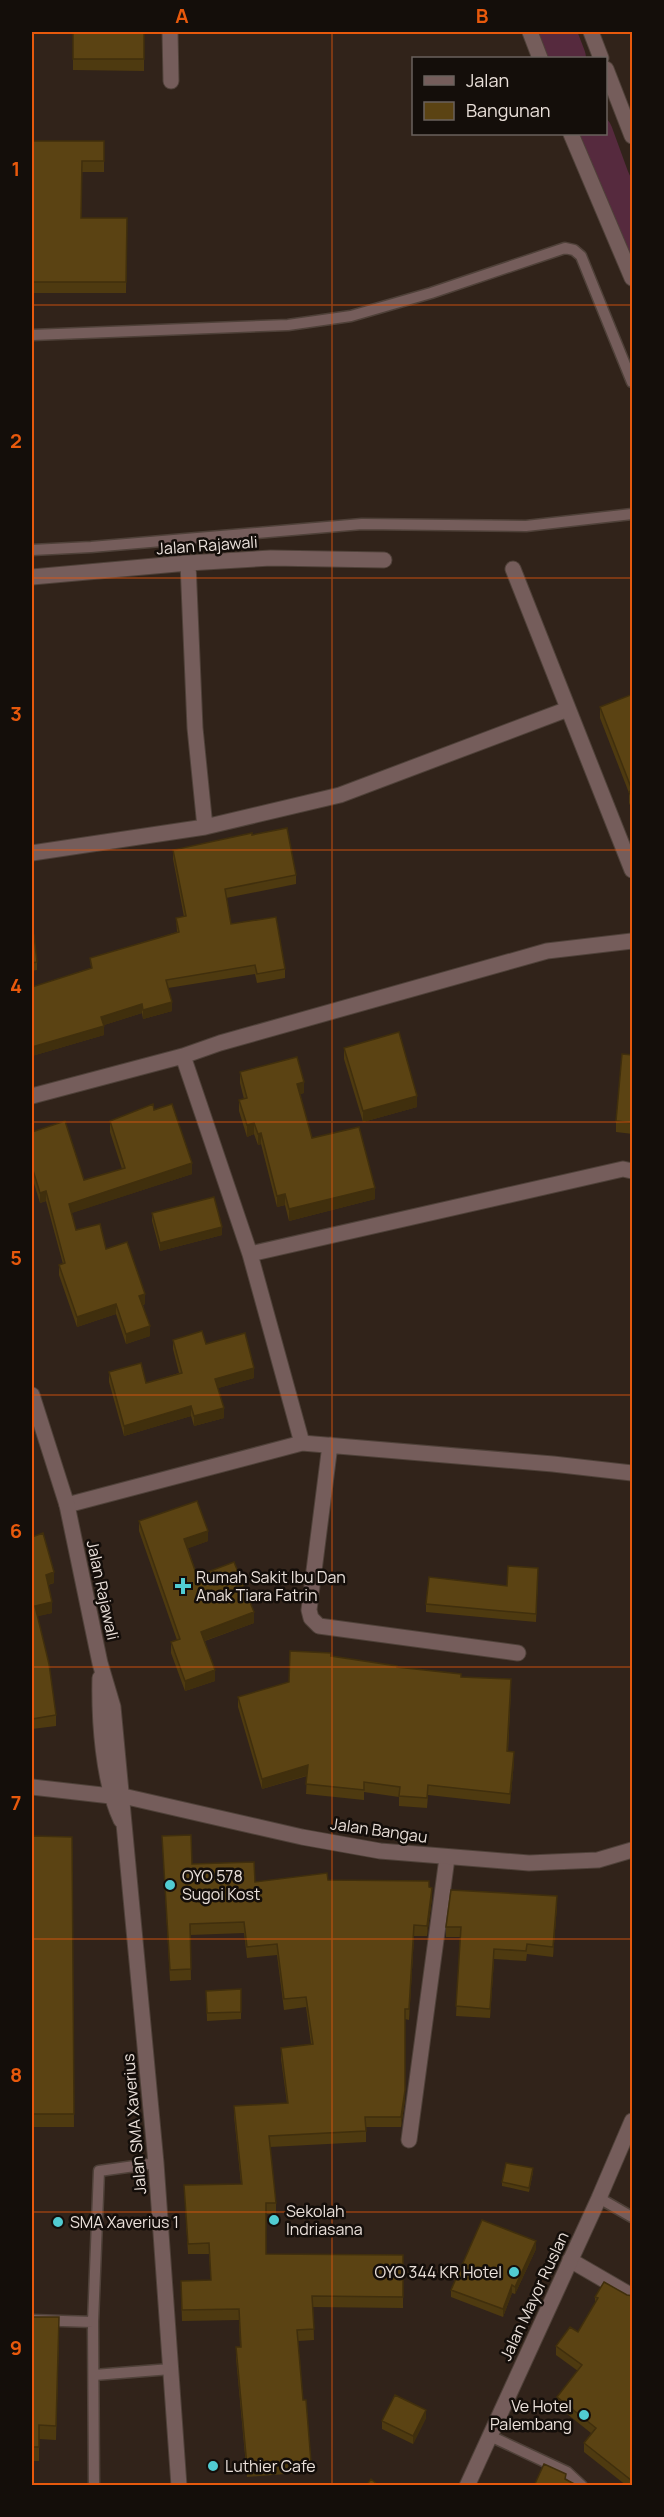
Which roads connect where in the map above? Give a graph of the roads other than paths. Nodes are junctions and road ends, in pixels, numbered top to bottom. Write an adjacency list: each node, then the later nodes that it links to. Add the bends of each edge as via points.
1 (170, 32): 7 (street)
2 (530, 32): 4 (street)
3 (591, 32): 5 (street)
4 (540, 57)
5 (602, 57)
6 (607, 71): 9 (street)
7 (171, 81)
8 (571, 135): 10 (street)
9 (633, 136)
10 (633, 278)
11 (32, 335): 12 (lane, via 288,325 351,316 565,248 580,256)
12 (633, 382)
13 (633, 514): 14 (lane, via 526,526 362,524)
14 (32, 550)
15 (384, 560): 16 (street, Jalan Rajawali, via 271,558)
16 (188, 563): 18 (street, Jalan Rajawali); 20 (street, via 195,728)
17 (513, 569): 19 (street)
18 (32, 577)
19 (568, 709): 20 (street, via 339,795); 22 (street)
20 (205, 827): 21 (street)
21 (32, 853)
22 (633, 870)
23 (633, 941): 24 (street, via 547,951)
24 (183, 1056): 25 (street); 27 (street)
25 (32, 1096)
26 (633, 1170): 27 (street, via 623,1169)
27 (250, 1254): 29 (street)
28 (32, 1395): 32 (street, Jalan Rajawali)
29 (303, 1443): 30 (street); 32 (street)
30 (330, 1445): 31 (street); 33 (street, via 311,1618 320,1626)
31 (633, 1473)
32 (67, 1504): 35 (street, Jalan Rajawali, via 100,1663 99,1710)
33 (518, 1653)
34 (32, 1787): 35 (street, Jalan Bangau)
35 (117, 1796): 37 (street, Jalan Bangau, via 303,1837); 40 (street, Jalan SMA Xaverius, via 126,1832)
36 (633, 1850): 37 (street, Jalan Bangau, via 598,1860 529,1863)
37 (447, 1858): 39 (street)
38 (633, 2121): 41 (street, Jalan Mayor Ruslan)
39 (409, 2140)
40 (156, 2163): 46 (lane, via 99,2171); 47 (street, Jalan SMA Xaverius)
41 (599, 2198): 42 (lane); 43 (street, Jalan Mayor Ruslan)
42 (633, 2217)
43 (570, 2260): 44 (street); 49 (street, Jalan Mayor Ruslan)
44 (633, 2296)
45 (32, 2320): 46 (lane)
46 (93, 2322): 48 (lane)
47 (171, 2369): 48 (lane); 52 (street, Jalan SMA Xaverius)
48 (94, 2375): 50 (lane)
49 (490, 2436): 53 (street, Jalan Mayor Ruslan); 54 (lane, via 567,2472)
50 (94, 2485): 51 (lane)
51 (82, 2486)
52 (179, 2486)
53 (467, 2486)
54 (582, 2486)

